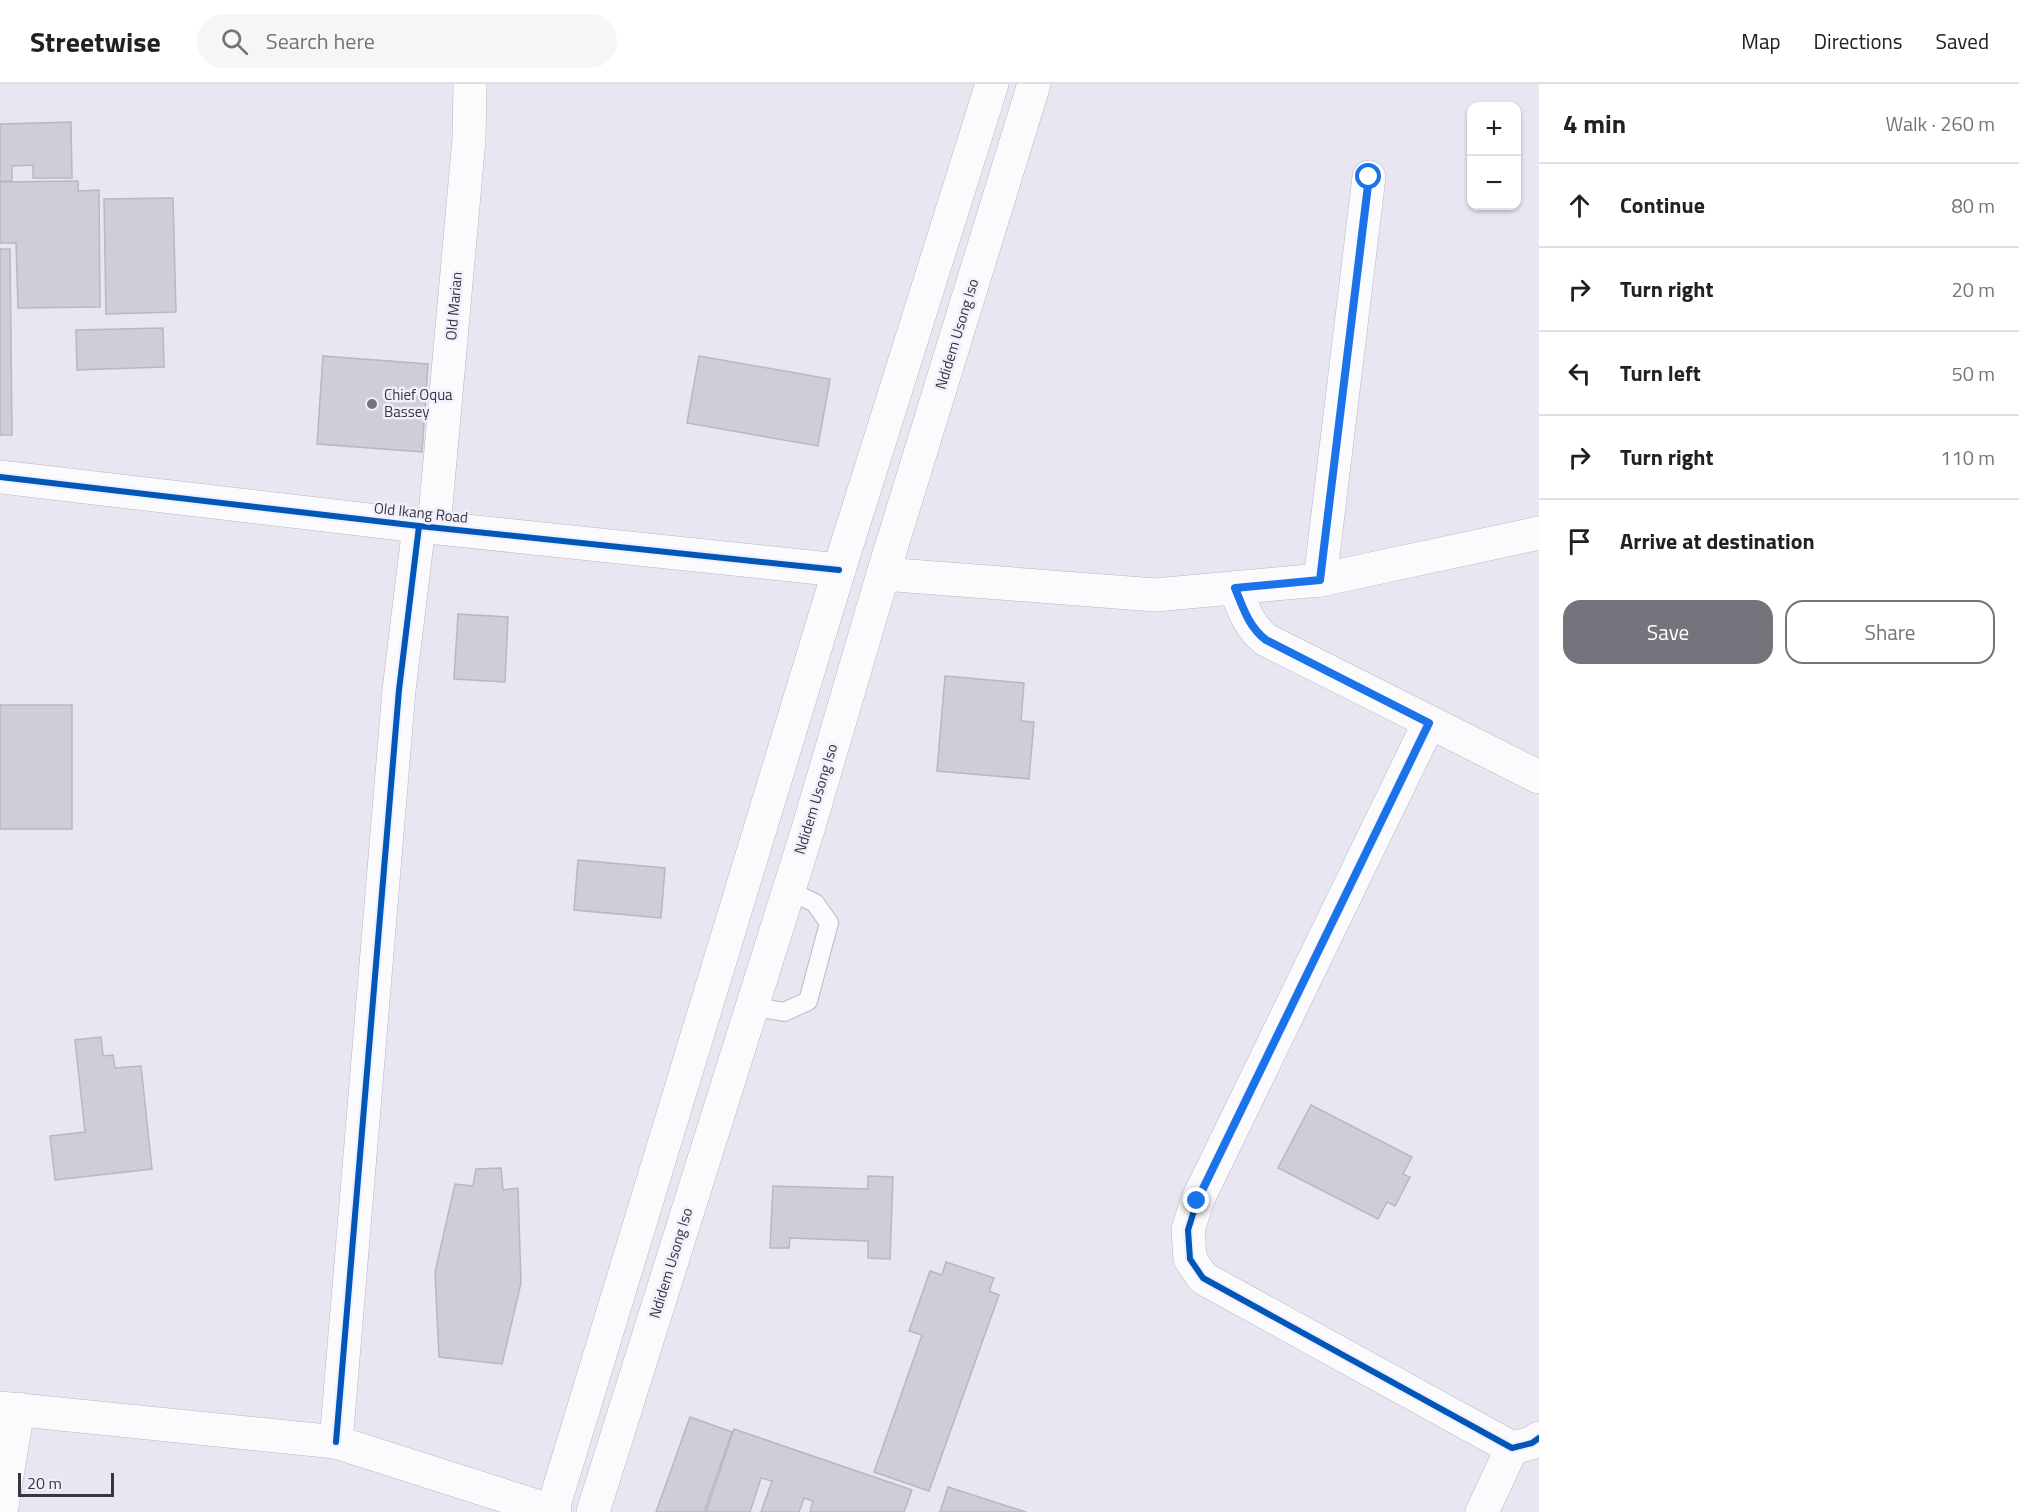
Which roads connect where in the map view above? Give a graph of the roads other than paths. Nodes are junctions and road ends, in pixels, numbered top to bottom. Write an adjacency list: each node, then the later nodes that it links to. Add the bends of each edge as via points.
1 (471, 84): 6 (main road, Old Marian, via 469,139)
2 (992, 84): 8 (main road)
3 (1034, 84): 9 (main road, Ndidem Usong Iso)
4 (1369, 177): 10 (main road)
5 (0, 477): 6 (main road, Old Ikang Road)
6 (427, 526): 8 (main road, Old Ikang Road); 17 (main road, Old Marian, via 399,690)
7 (1539, 532): 10 (main road)
8 (839, 570): 20 (main road)
9 (883, 574): 11 (main road, via 1155,595); 14 (main road, Ndidem Usong Iso)
10 (1320, 580): 11 (main road)
11 (1235, 588): 12 (main road, via 1250,624 1266,640)
12 (1429, 723): 13 (main road); 18 (main road, via 1197,1201 1188,1230 1190,1259 1203,1278)
13 (1539, 777)
14 (788, 890): 15 (main road, Ndidem Usong Iso); 15 (lane, via 815,903 829,923 808,1001 784,1012)
15 (751, 1006): 21 (main road, Ndidem Usong Iso)
16 (9, 1408): 17 (main road); 19 (main road)
17 (336, 1442): 20 (main road)
18 (1525, 1443): 22 (main road)
19 (1, 1512)
20 (553, 1512)
21 (593, 1512)
22 (1482, 1512)

